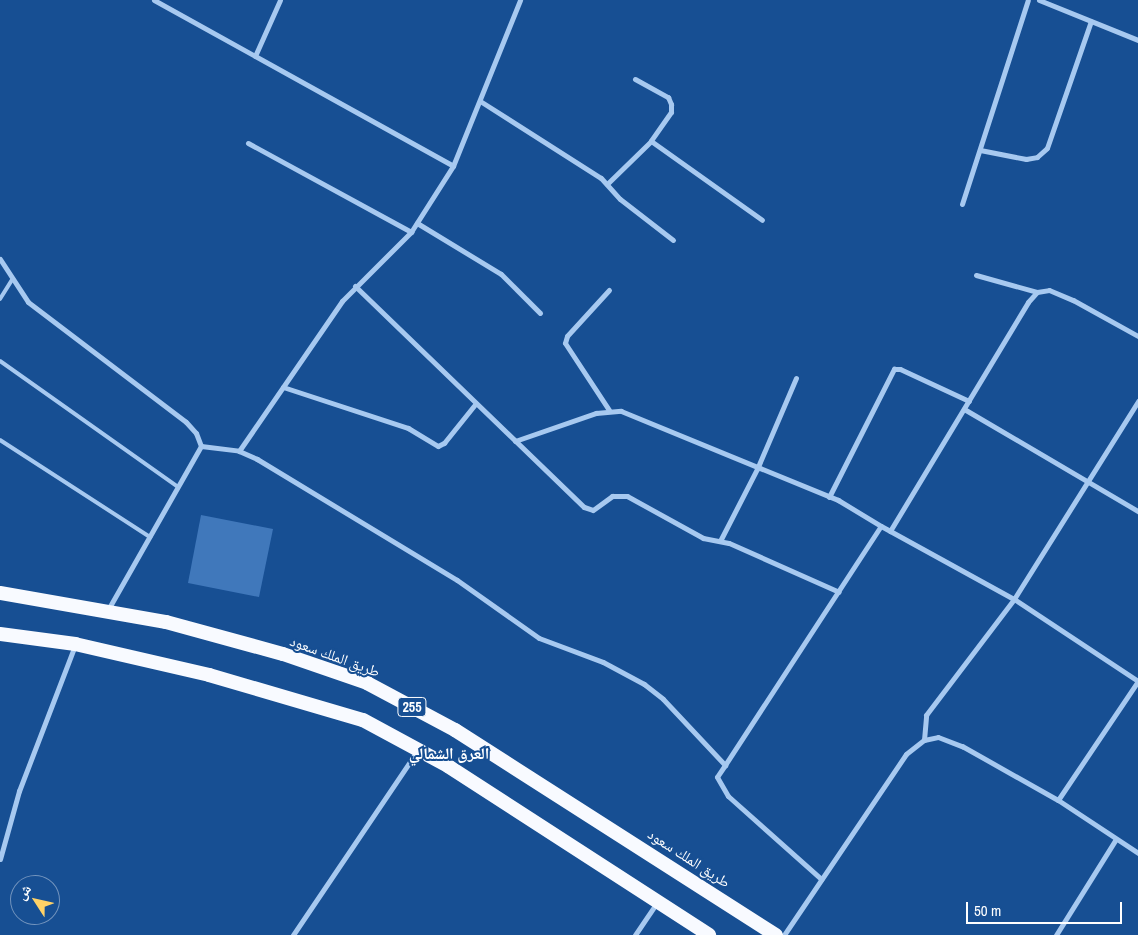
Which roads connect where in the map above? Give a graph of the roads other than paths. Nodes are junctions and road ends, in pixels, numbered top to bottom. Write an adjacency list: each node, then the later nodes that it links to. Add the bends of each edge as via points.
1 (154, 0): 8 (street)
2 (280, 0): 8 (street)
3 (520, 0): 10 (street)
4 (1028, 0): 13 (street)
5 (1039, 0): 6 (street)
6 (1091, 21): 7 (street); 13 (street, via 1047,148 1037,157 1026,159)
7 (1138, 40)
8 (255, 56): 14 (street)
9 (635, 79): 11 (street, via 668,97 671,104 671,112)
10 (480, 100): 14 (street); 15 (street)
11 (651, 141): 15 (street); 17 (street)
12 (248, 143): 19 (street)
13 (980, 150): 16 (street)
14 (453, 166): 18 (street)
15 (607, 184): 20 (street, via 620,199)
16 (962, 204)
17 (762, 220)
18 (417, 223): 19 (street); 28 (street, via 502,274)
19 (412, 232): 24 (street)
20 (673, 240)
21 (0, 259): 23 (street)
22 (976, 275): 26 (street)
23 (12, 280): 27 (lane); 40 (street, via 28,302 54,325 186,422 196,433)
24 (355, 286): 32 (street); 35 (street)
25 (609, 290): 37 (street, via 567,336 565,343)
26 (1038, 292): 29 (street, via 1048,290 1073,300); 33 (street)
27 (0, 299)
28 (540, 313)
29 (1138, 336)
30 (0, 361): 44 (lane)
31 (796, 378): 42 (street)
32 (283, 387): 35 (street, via 408,428 438,446); 41 (street)
33 (969, 401): 36 (street); 45 (street, via 894,369)
34 (1138, 401): 43 (street)
35 (476, 404): 39 (street)
36 (964, 408): 43 (street); 48 (street)
37 (609, 410): 39 (street); 42 (street, via 636,416)
38 (0, 440): 49 (lane)
39 (515, 441): 50 (street, via 584,507 593,510 612,496 627,496 703,538)
40 (201, 446): 41 (street); 44 (street)
41 (239, 451): 60 (street, via 456,580 539,638 610,666 644,684 663,699)
42 (757, 469): 45 (street); 50 (street)
43 (1090, 481): 46 (street); 53 (street)
44 (178, 487): 49 (street)
45 (829, 496): 47 (street)
46 (1138, 511)
47 (880, 526): 48 (street); 51 (street)
48 (890, 531): 53 (street)
49 (150, 537): 54 (street)
50 (720, 541): 51 (street)
51 (839, 592): 60 (street)
52 (0, 593): 54 (highway, طريق الملك سعود / 255)
53 (1014, 599): 57 (street); 58 (street, via 926,715)
54 (108, 611): 70 (highway, طريق الملك سعود / 255, via 166,622 274,651 367,683 456,730)
55 (0, 634): 56 (highway, 255)
56 (75, 644): 59 (highway, 255, via 209,675 363,720); 64 (street, via 19,791)
57 (1138, 681): 61 (street)
58 (924, 740): 61 (street, via 938,737 962,746); 65 (street, via 906,754)
59 (418, 750): 66 (highway, 255); 67 (street)
60 (725, 765): 65 (street, via 717,777 719,786)
61 (1058, 800): 62 (street)
62 (1116, 839): 63 (street); 72 (street)
63 (1138, 853)
64 (0, 859)
65 (821, 879): 71 (street)
66 (657, 901): 68 (street); 69 (highway, 255)
67 (292, 935)
68 (635, 935)
69 (709, 935)
70 (776, 935)
71 (784, 935)
72 (1056, 935)

